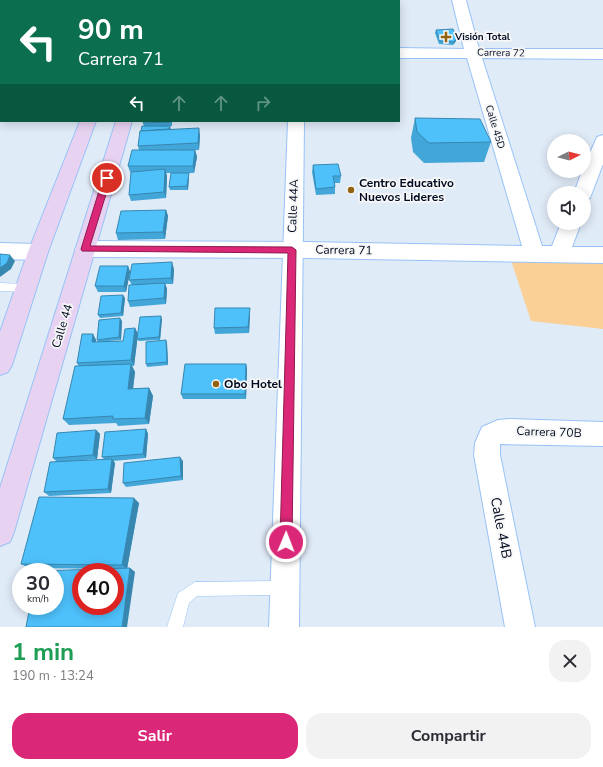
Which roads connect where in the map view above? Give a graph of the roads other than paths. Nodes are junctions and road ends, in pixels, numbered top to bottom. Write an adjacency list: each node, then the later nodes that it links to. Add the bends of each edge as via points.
1 (459, 0): 3 (street, Calle 45D)
2 (400, 53): 3 (street, Carrera 72)
3 (473, 53): 4 (street, Carrera 72); 15 (street, Calle 45D)
4 (603, 54)
5 (88, 122): 14 (main road)
6 (124, 122): 11 (main road, Calle 44)
7 (296, 122): 12 (street, Calle 44A)
8 (603, 141): 9 (street)
9 (586, 186)
10 (568, 230): 16 (street)
11 (85, 249): 12 (street, Carrera 71); 24 (main road, Calle 44)
12 (292, 250): 15 (street, Carrera 71); 25 (street, Calle 44A)
13 (0, 251): 14 (street)
14 (38, 252): 19 (main road)
15 (534, 253): 16 (street, Carrera 71)
16 (559, 254): 17 (street, Carrera 71)
17 (603, 255)
18 (0, 287): 19 (lane)
19 (26, 288): 20 (main road)
20 (5, 341): 21 (main road)
21 (0, 365)
22 (495, 432): 23 (street, Carrera 70B); 28 (street, Calle 44B, via 490,435 487,455)
23 (603, 434)
24 (0, 532)
25 (285, 588): 26 (lane, via 195,589 183,598); 27 (street, Calle 44A)
26 (176, 627)
27 (284, 627)
28 (520, 627)

